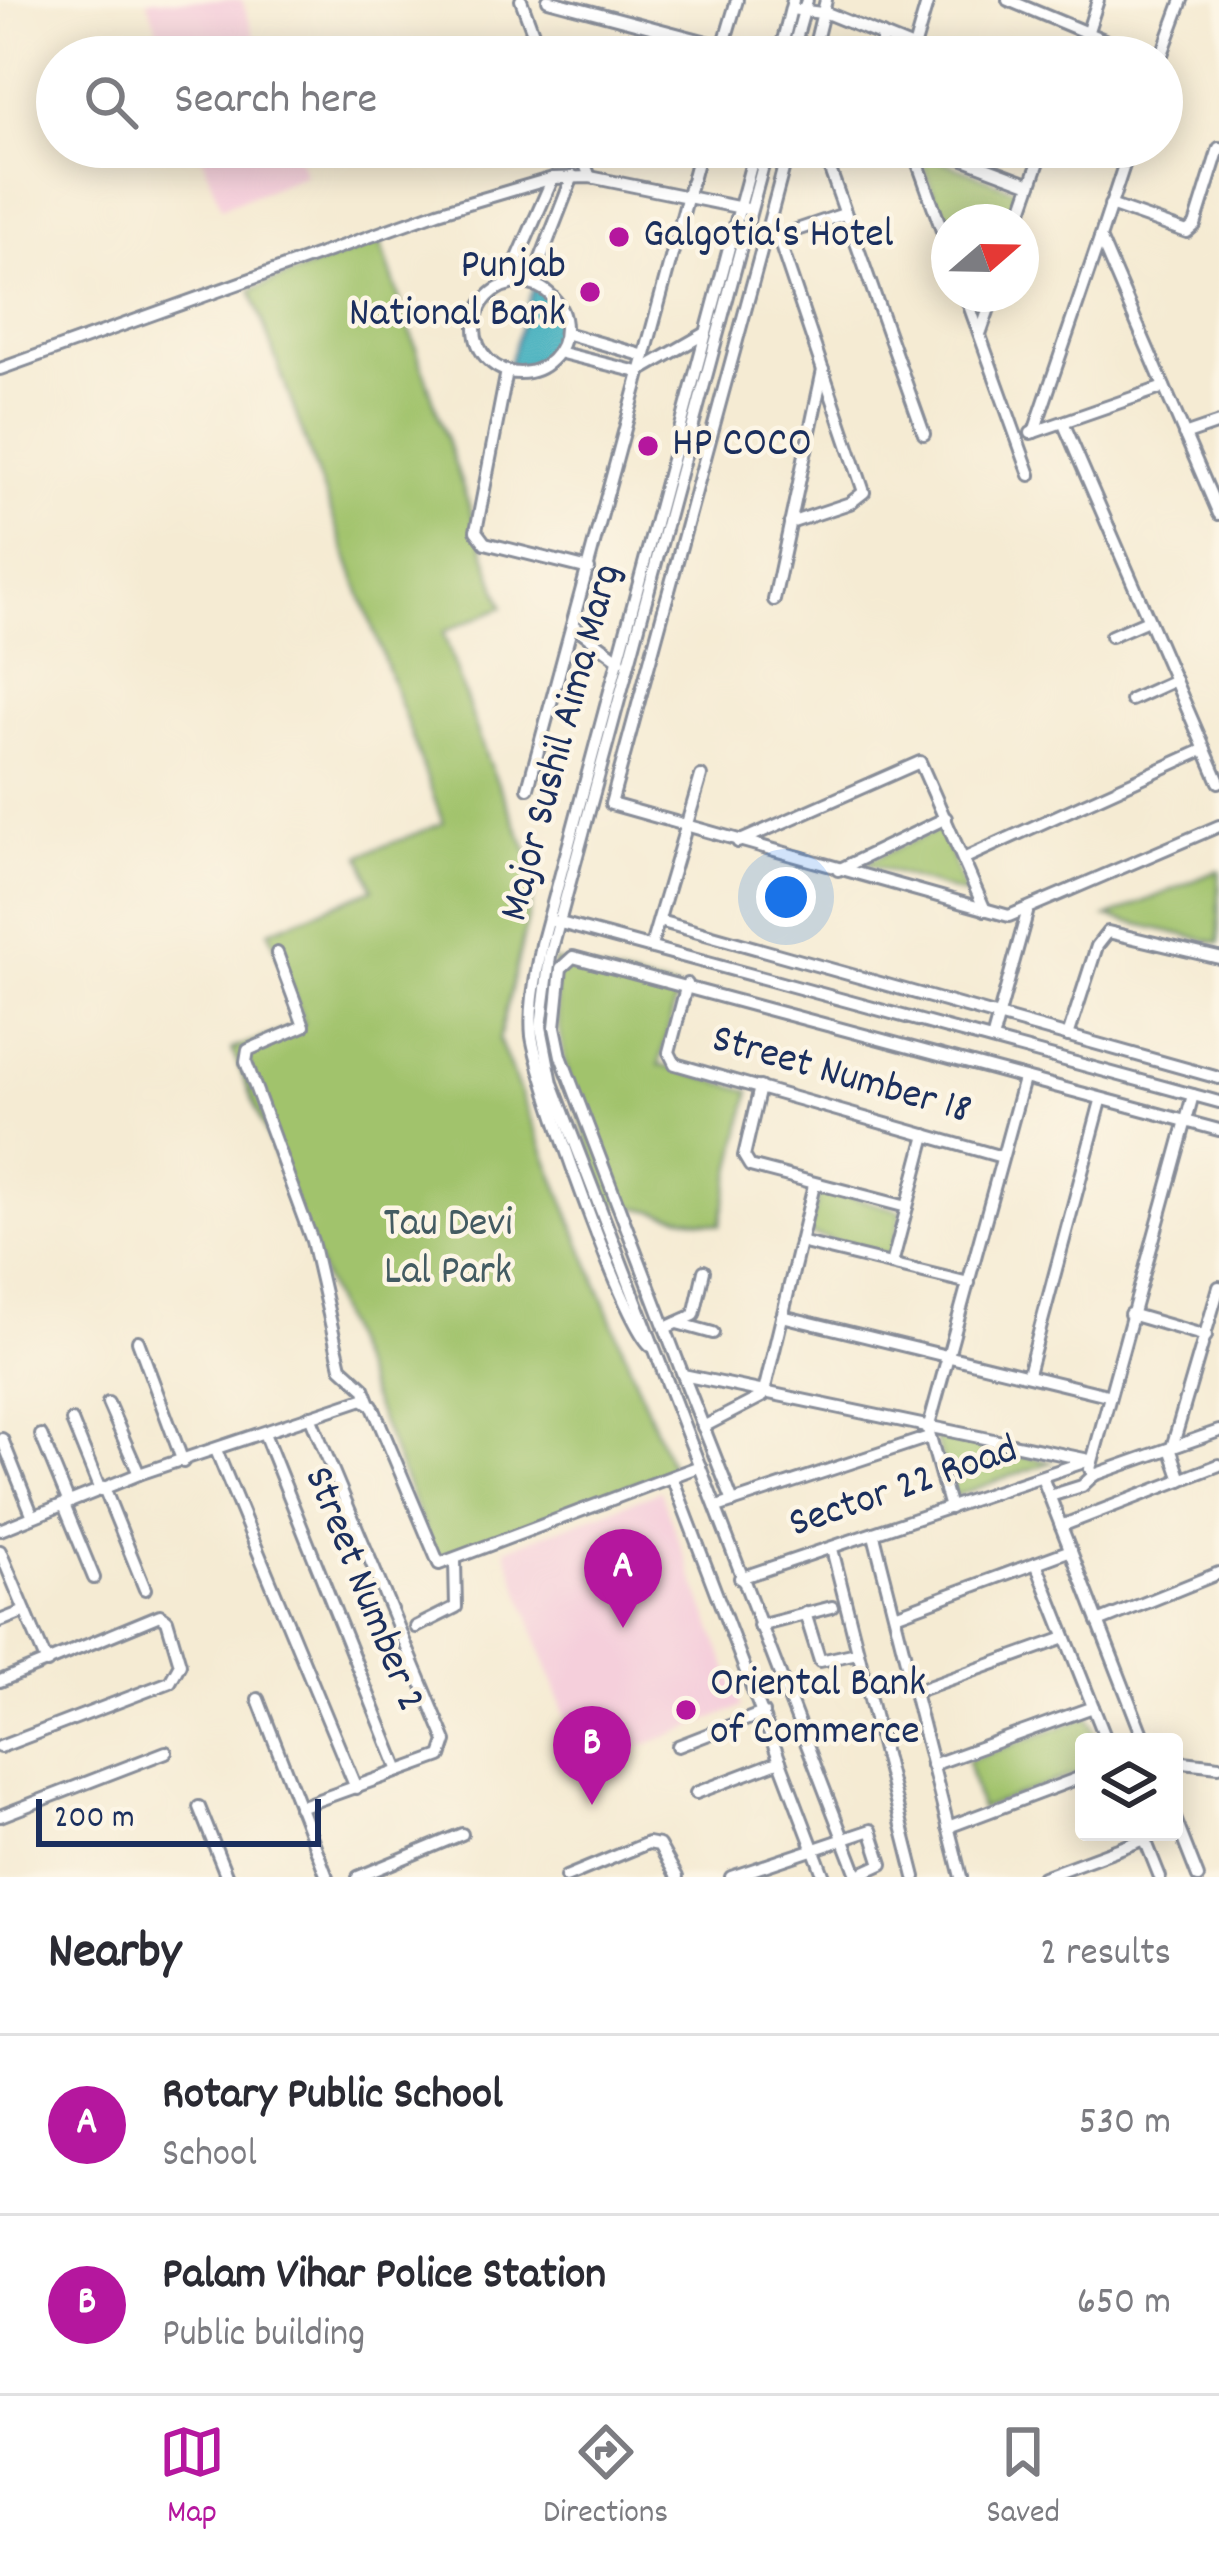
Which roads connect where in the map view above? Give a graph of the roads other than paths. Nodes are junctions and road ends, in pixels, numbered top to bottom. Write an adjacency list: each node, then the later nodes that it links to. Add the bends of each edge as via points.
1 (521, 0): 12 (street)
2 (548, 0): 13 (street)
3 (736, 0): 14 (street)
4 (928, 0): 17 (street)
5 (1008, 0): 10 (street)
6 (1098, 0): 10 (street)
7 (1182, 0): 19 (street)
8 (801, 4): 9 (street); 15 (street); 16 (street)
9 (825, 9): 11 (street)
10 (1087, 34): 18 (street)
11 (882, 35)
12 (534, 36)
13 (670, 36)
14 (725, 36)
15 (788, 36)
16 (795, 36)
17 (918, 36)
18 (1092, 36)
19 (1169, 36)
20 (1219, 148): 40 (street)
21 (586, 168): 32 (street)
22 (697, 168): 35 (street)
23 (753, 168): 41 (street, Major Sushil Aima Marg)
24 (761, 168): 41 (street, Major Sushil Aima Marg)
25 (783, 168): 45 (street)
26 (829, 168): 42 (street)
27 (920, 168): 37 (street)
28 (988, 168): 34 (street)
29 (1036, 168): 34 (street)
30 (1123, 168): 39 (street)
31 (573, 176): 32 (street); 33 (street); 48 (street)
32 (590, 177): 35 (street)
33 (554, 178): 47 (street); 57 (street)
34 (1030, 184): 38 (street)
35 (690, 200): 41 (street); 55 (street)
36 (1219, 201): 40 (street)
37 (932, 204)
38 (1024, 204)
39 (1110, 206): 40 (street, via 1182,233); 44 (street)
40 (1201, 208)
41 (746, 209): 46 (street, Major Sushil Aima Marg); 52 (street, Major Sushil Aima Marg)
42 (844, 214): 43 (street); 64 (street)
43 (778, 237): 45 (street); 56 (street)
44 (1100, 238): 60 (street); 63 (street)
45 (763, 243): 46 (street); 83 (street)
46 (739, 257): 82 (street, Major Sushil Aima Marg)
47 (506, 284): 48 (street); 58 (street, via 483,301 475,328 484,355)
48 (531, 284): 51 (street, via 553,297)
49 (972, 312): 53 (street)
50 (988, 312): 53 (street)
51 (565, 333): 54 (street); 55 (street)
52 (706, 333): 55 (street); 75 (street, Major Sushil Aima Marg)
53 (980, 334): 66 (street)
54 (558, 352): 58 (street, via 536,370); 59 (street)
55 (647, 359): 59 (street)
56 (824, 367): 69 (street); 69 (street, via 864,492)
57 (0, 369)
58 (507, 371): 70 (street, via 476,531 485,543)
59 (638, 372): 70 (street)
60 (1164, 387): 61 (street); 65 (street)
61 (1063, 422): 63 (street); 72 (street)
62 (1219, 423): 65 (street)
63 (1034, 432): 66 (street)
64 (924, 434)
65 (1184, 434): 68 (street)
66 (1016, 435): 67 (street)
67 (1030, 475)
68 (1219, 514)
69 (790, 523): 71 (street)
70 (589, 569): 73 (street)
71 (774, 600)
72 (1148, 620): 74 (street); 76 (street)
73 (574, 626): 75 (street); 81 (street)
74 (1112, 636)
75 (620, 660): 92 (street, Major Sushil Aima Marg)
76 (1175, 680): 77 (street); 78 (street)
77 (1131, 700)
78 (1205, 749): 80 (street); 88 (street)
79 (701, 776): 85 (street)
80 (1219, 782)
81 (529, 788)
82 (593, 798): 83 (street); 92 (street, Major Sushil Aima Marg)
83 (611, 804): 85 (street)
84 (946, 818): 87 (street, via 917,762); 88 (street); 89 (street)
85 (686, 826): 87 (street); 93 (street)
86 (1219, 826): 91 (street)
87 (738, 842): 89 (street)
88 (963, 859): 90 (street)
89 (838, 870): 90 (street)
90 (986, 910): 91 (street)
91 (1027, 913): 98 (street)
92 (555, 921): 94 (street); 144 (street, Major Sushil Aima Marg, via 532,1015 537,1058 604,1247)
93 (659, 921): 94 (street); 98 (street)
94 (651, 946): 100 (street)
95 (277, 953): 129 (street, via 304,1026 248,1051 246,1062 314,1247 341,1367)
96 (1219, 958): 99 (street, via 1108,932)
97 (687, 984): 102 (street); 103 (street, Street Number 18, via 671,1060); 120 (street, via 573,957 560,968 556,998 560,1056)
98 (999, 1017): 99 (street); 100 (street)
99 (1068, 1036): 101 (street)
100 (992, 1040): 104 (street)
101 (1219, 1078)
102 (1024, 1079): 105 (street); 110 (street)
103 (760, 1087): 109 (street, Street Number 18); 111 (street, via 746,1163)
104 (1193, 1095): 106 (street); 107 (street)
105 (1101, 1102): 107 (street); 125 (street)
106 (1219, 1102)
107 (1186, 1120): 108 (street); 118 (street)
108 (1219, 1130)
109 (926, 1136): 110 (street, Street Number 18); 112 (street)
110 (1002, 1157): 116 (street)
111 (814, 1185): 112 (street); 113 (street)
112 (908, 1207): 114 (street)
113 (800, 1242): 114 (street); 119 (street)
114 (892, 1264): 116 (street)
115 (704, 1271): 120 (street, via 697,1312)
116 (969, 1283): 124 (street)
117 (1219, 1287): 122 (street)
118 (1130, 1314): 122 (street); 127 (street)
119 (782, 1316): 124 (street); 128 (street)
120 (669, 1325): 121 (street); 126 (street)
121 (713, 1333)
122 (1206, 1336): 140 (street)
123 (138, 1341): 142 (street)
124 (951, 1356): 125 (street); 136 (street)
125 (1028, 1374): 127 (street)
126 (683, 1376): 128 (street); 133 (street)
127 (1107, 1394): 141 (street)
128 (763, 1396): 133 (street); 136 (street)
129 (370, 1401): 131 (street); 163 (street, via 433,1557)
130 (108, 1403): 145 (street)
131 (310, 1416): 135 (street); 197 (street, via 446,1741 441,1756)
132 (72, 1420): 150 (street)
133 (703, 1427): 152 (street)
134 (1219, 1431): 140 (street)
135 (264, 1433): 139 (street); 197 (street, Street Number 2)
136 (929, 1433): 141 (street); 152 (street); 155 (street)
137 (40, 1435): 153 (street)
138 (2, 1438): 156 (street)
139 (216, 1450): 142 (street); 199 (street)
140 (1171, 1451): 146 (street); 149 (street)
141 (1089, 1460): 146 (street); 148 (street, Sector 22 Road)
142 (183, 1462): 145 (street)
143 (1219, 1465): 149 (street)
144 (700, 1466): 147 (street); 154 (street, Major Sushil Aima Marg)
145 (139, 1474): 150 (street)
146 (1094, 1474): 151 (street)
147 (672, 1477): 163 (street); 183 (street)
148 (1042, 1477): 151 (street); 155 (street, Sector 22 Road)
149 (1181, 1480): 157 (street)
150 (102, 1489): 153 (street); 169 (street)
151 (1050, 1496): 157 (street)
152 (734, 1502): 154 (street)
153 (66, 1503): 156 (street); 167 (street)
154 (717, 1508): 168 (street, Major Sushil Aima Marg)
155 (950, 1508): 159 (street, Sector 22 Road)
156 (32, 1514): 158 (street)
157 (1061, 1526): 161 (street)
158 (0, 1530)
159 (874, 1534): 160 (street, Sector 22 Road); 173 (street)
160 (832, 1549): 168 (street, Sector 22 Road); 179 (street)
161 (1071, 1550): 164 (street); 175 (street)
162 (0, 1551): 165 (street)
163 (454, 1561): 177 (street, via 456,1607)
164 (1036, 1563): 173 (street); 178 (street)
165 (4, 1570): 171 (street)
166 (1219, 1574): 175 (street)
167 (94, 1578)
168 (740, 1578): 176 (street, Major Sushil Aima Marg)
169 (145, 1589)
170 (832, 1607): 172 (street)
171 (25, 1611): 174 (street); 180 (street)
172 (805, 1613): 176 (street); 179 (street, via 820,1661)
173 (895, 1616): 184 (street)
174 (0, 1621)
175 (1099, 1622): 189 (street)
176 (759, 1626): 182 (street, Major Sushil Aima Marg)
177 (416, 1627)
178 (1065, 1638): 184 (street); 186 (street)
179 (857, 1653): 219 (street)
180 (47, 1663): 181 (street); 191 (street, via 160,1615 180,1664 170,1682)
181 (0, 1681)
182 (781, 1683): 183 (street); 207 (street, Major Sushil Aima Marg)
183 (755, 1692): 187 (street)
184 (914, 1692): 195 (street)
185 (258, 1700): 202 (street)
186 (1093, 1707): 188 (street); 195 (street)
187 (763, 1713): 190 (street); 193 (street)
188 (1103, 1733)
189 (1142, 1733)
190 (678, 1746)
191 (0, 1747)
192 (166, 1752): 203 (street)
193 (780, 1760): 200 (street); 210 (street)
194 (1183, 1762): 196 (street)
195 (932, 1765): 204 (street)
196 (1219, 1766)
197 (399, 1771): 199 (street)
198 (1075, 1779): 204 (street)
199 (356, 1788): 202 (street)
200 (696, 1793)
201 (200, 1807): 212 (street)
202 (299, 1807): 213 (street)
203 (0, 1816)
204 (948, 1827): 220 (street)
205 (462, 1834): 214 (street)
206 (1183, 1839): 223 (street)
207 (845, 1841): 210 (street); 211 (street, Major Sushil Aima Marg); 211 (street, via 871,1830 879,1841 882,1864)
208 (1132, 1841): 221 (street)
209 (1146, 1841): 222 (street)
210 (813, 1846): 217 (street); 218 (street)
211 (858, 1876)
212 (227, 1877)
213 (327, 1877)
214 (358, 1877)
215 (566, 1877): 216 (street, via 648,1843 659,1845)
216 (677, 1877)
217 (730, 1877)
218 (824, 1877)
219 (915, 1877)
220 (961, 1877)
221 (1043, 1877)
222 (1160, 1877)
223 (1198, 1877)

